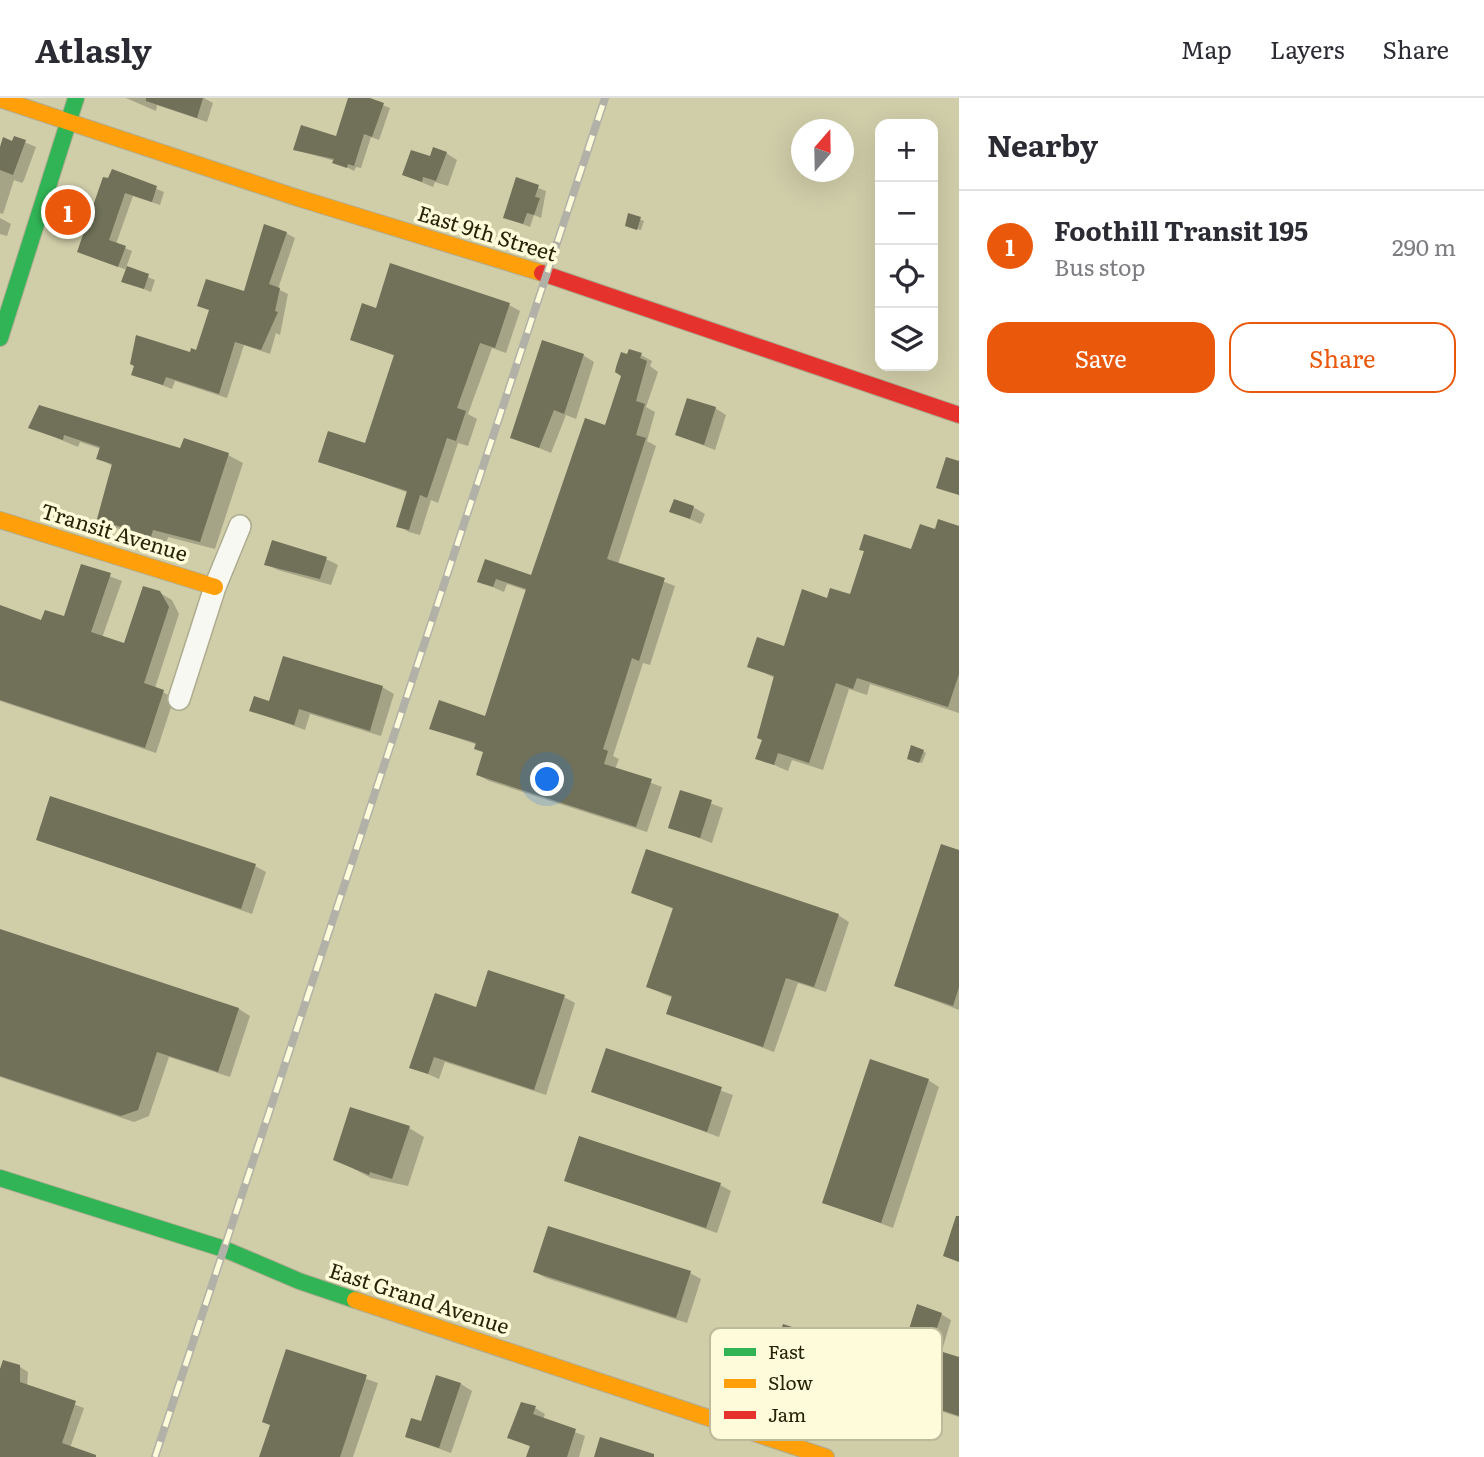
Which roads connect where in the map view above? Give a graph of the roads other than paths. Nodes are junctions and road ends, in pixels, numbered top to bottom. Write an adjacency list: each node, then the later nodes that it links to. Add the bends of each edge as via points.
1 (76, 98): 3 (street)
2 (0, 99): 3 (street, East 9th Street)
3 (68, 122): 4 (street); 5 (street, East 9th Street, via 547,274)
4 (0, 338)
5 (959, 415)
6 (0, 520): 8 (street, Transit Avenue)
7 (240, 526): 8 (street)
8 (215, 587): 9 (street)
9 (179, 699)
10 (0, 1178): 11 (street, East Grand Avenue, via 224,1249 299,1281)
11 (710, 1418)
12 (775, 1440): 13 (street, East Grand Avenue)
13 (826, 1457)

